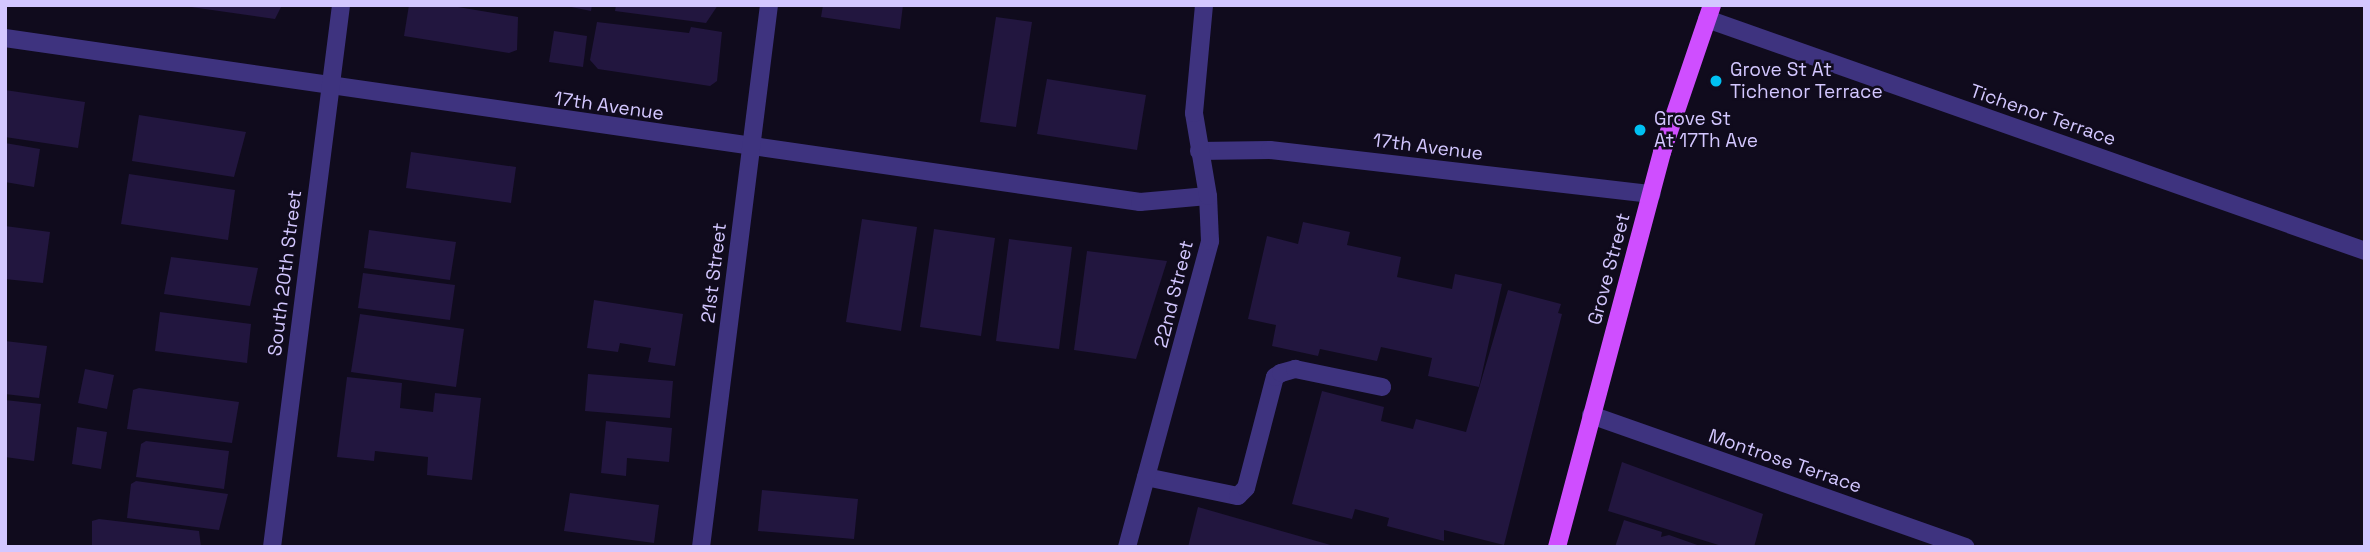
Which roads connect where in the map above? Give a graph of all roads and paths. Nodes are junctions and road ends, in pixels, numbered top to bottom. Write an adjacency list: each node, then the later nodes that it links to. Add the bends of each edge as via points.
1 (341, 5): 6 (street, South 20th Street)
2 (769, 5): 7 (street, 21st Street)
3 (1204, 5): 8 (street, 22nd Street, via 1194,90)
4 (1710, 12): 9 (main road, Grove Street); 11 (street, Tichenor Terrace)
5 (5, 38): 6 (street, 17th Avenue)
6 (330, 86): 7 (street, 17th Avenue); 15 (street, South 20th Street)
7 (751, 148): 10 (street, 17th Avenue, via 1140,202); 16 (street, 21st Street)
8 (1199, 151): 9 (street, 17th Avenue, via 1270,150); 10 (street, 22nd Street)
9 (1651, 194): 13 (main road, Grove Street)
10 (1208, 197): 14 (street, 22nd Street, via 1206,262)
11 (2365, 251)
12 (1382, 387): 14 (street, via 1295,369 1275,377 1246,488 1238,496)
13 (1591, 415): 18 (main road, Grove Street); 19 (street, Montrose Terrace)
14 (1146, 477): 17 (street, 22nd Street)
15 (272, 547)
16 (701, 547)
17 (1127, 547)
18 (1557, 547)
19 (1965, 547)

